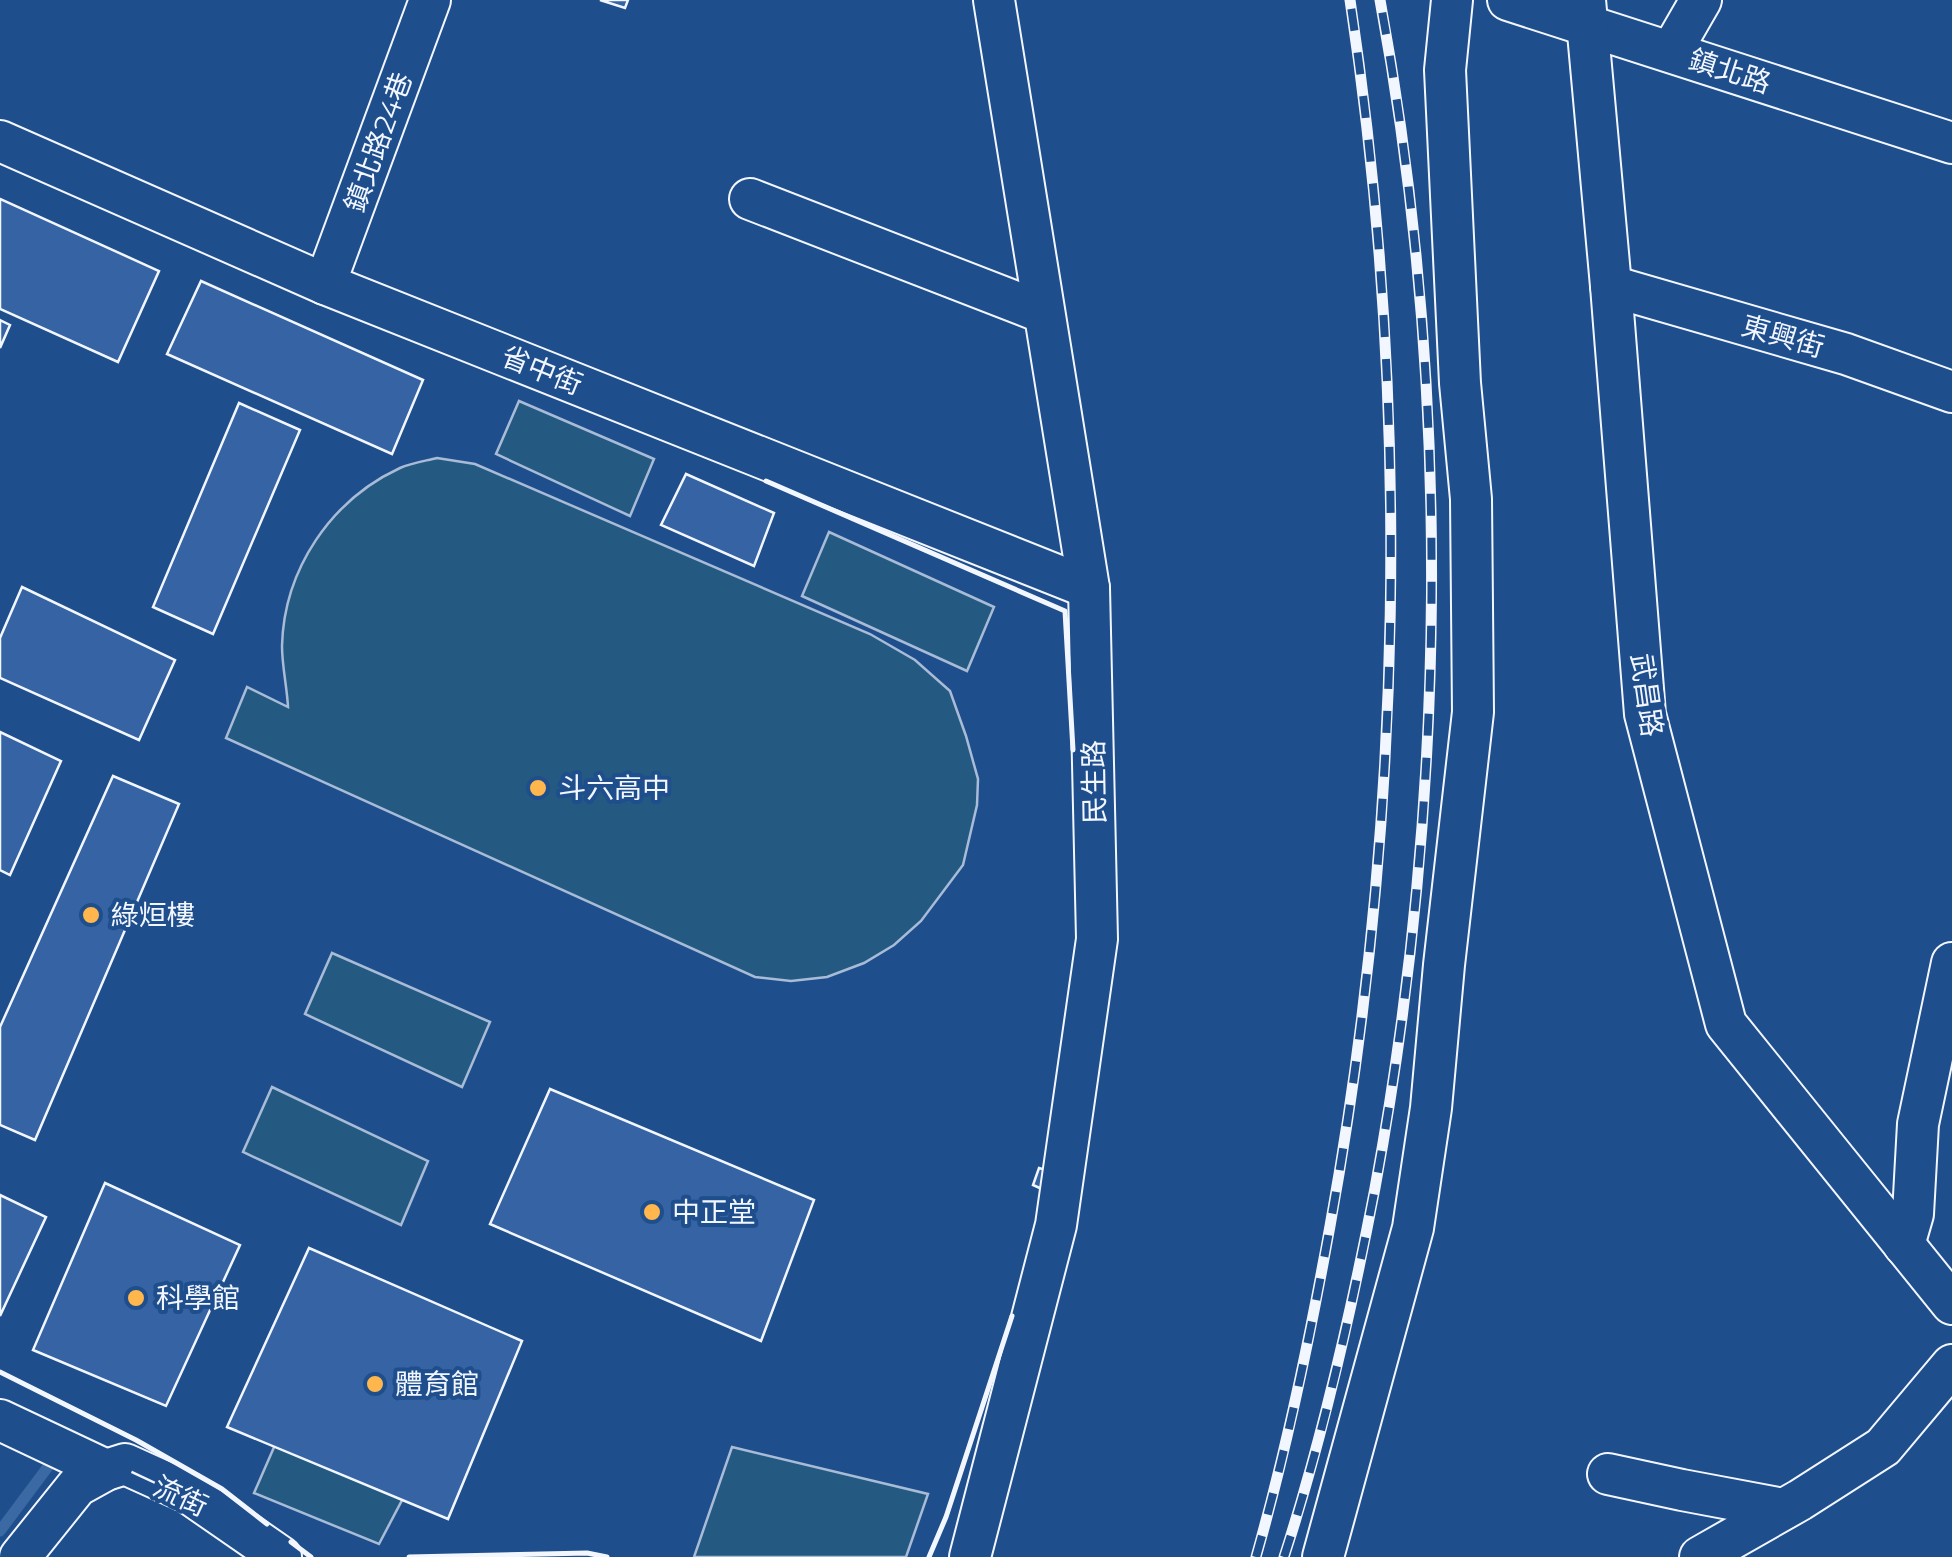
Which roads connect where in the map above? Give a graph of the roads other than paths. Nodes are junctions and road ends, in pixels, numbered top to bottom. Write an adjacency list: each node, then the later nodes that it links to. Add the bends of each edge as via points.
1 (430, 0): 11 (street, 鎮北路24巷)
2 (994, 0): 13 (street, 民生路)
3 (1452, 0): 27 (street, via 1445,70 1471,499 1473,712 1413,1228)
4 (1508, 0): 6 (street, 鎮北路)
5 (1701, 0): 7 (street)
6 (1585, 12): 7 (street, 鎮北路); 12 (street, 武昌路)
7 (1671, 52): 9 (street, 鎮北路)
8 (0, 142): 11 (street, 省中街)
9 (1952, 143)
10 (750, 199): 13 (street)
11 (325, 284): 15 (street, 省中街)
12 (1612, 286): 14 (street, 東興街); 17 (street, 武昌路, via 1645,714 1726,1024)
13 (1044, 313): 15 (street, 民生路)
14 (1952, 392)
15 (1090, 588): 26 (street, 民生路, via 1097,940 1056,1225)
16 (1952, 963): 17 (street, via 1918,1124 1914,1214)
17 (1904, 1244): 18 (street, 武昌路)
18 (1952, 1304)
19 (1952, 1365): 23 (street, via 1883,1447)
20 (0, 1420): 21 (street)
21 (106, 1470): 24 (street, 一流街, via 77,1486); 25 (street, 一流街, via 125,1464 187,1492)
22 (1608, 1474): 23 (street)
23 (1783, 1509): 28 (street)
24 (20, 1557)
25 (281, 1557)
26 (970, 1557)
27 (1323, 1557)
28 (1700, 1557)

